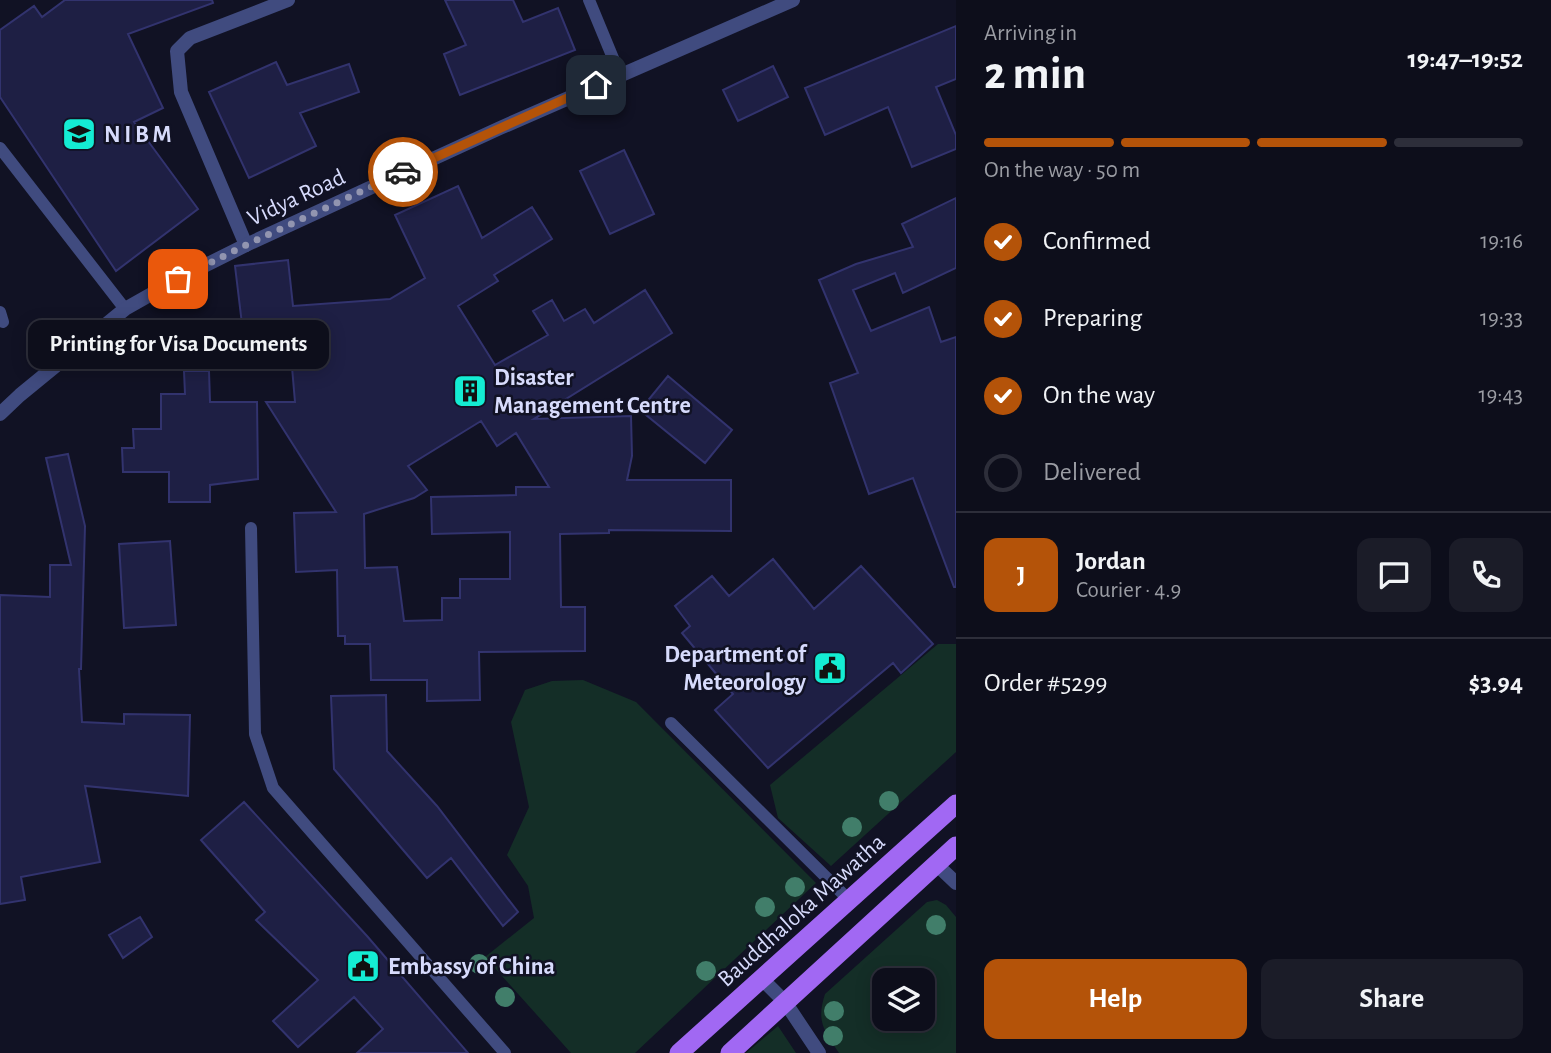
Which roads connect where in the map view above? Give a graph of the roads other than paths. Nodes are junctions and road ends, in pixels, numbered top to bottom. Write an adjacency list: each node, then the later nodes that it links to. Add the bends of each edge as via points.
1 (288, 0): 6 (street, via 190,38 177,51 181,92)
2 (589, 0): 4 (lane)
3 (793, 0): 4 (street, Vidya Road)
4 (620, 75): 6 (street, Vidya Road)
5 (0, 148): 7 (lane)
6 (246, 245): 7 (street, Vidya Road)
7 (125, 309): 8 (street, Vidya Road)
8 (0, 414)
9 (251, 528): 18 (lane, via 255,734 273,788)
10 (671, 723): 15 (lane)
11 (956, 804): 15 (main road, Bauddhaloka Mawatha)
12 (956, 846): 13 (main road)
13 (936, 864): 14 (street); 17 (main road)
14 (956, 883)
15 (849, 900): 16 (main road, Bauddhaloka Mawatha)
16 (761, 978): 17 (street); 19 (main road, Bauddhaloka Mawatha)
17 (785, 1002): 20 (main road); 21 (street)
18 (505, 1053)
19 (679, 1053)
20 (730, 1053)
21 (819, 1053)

